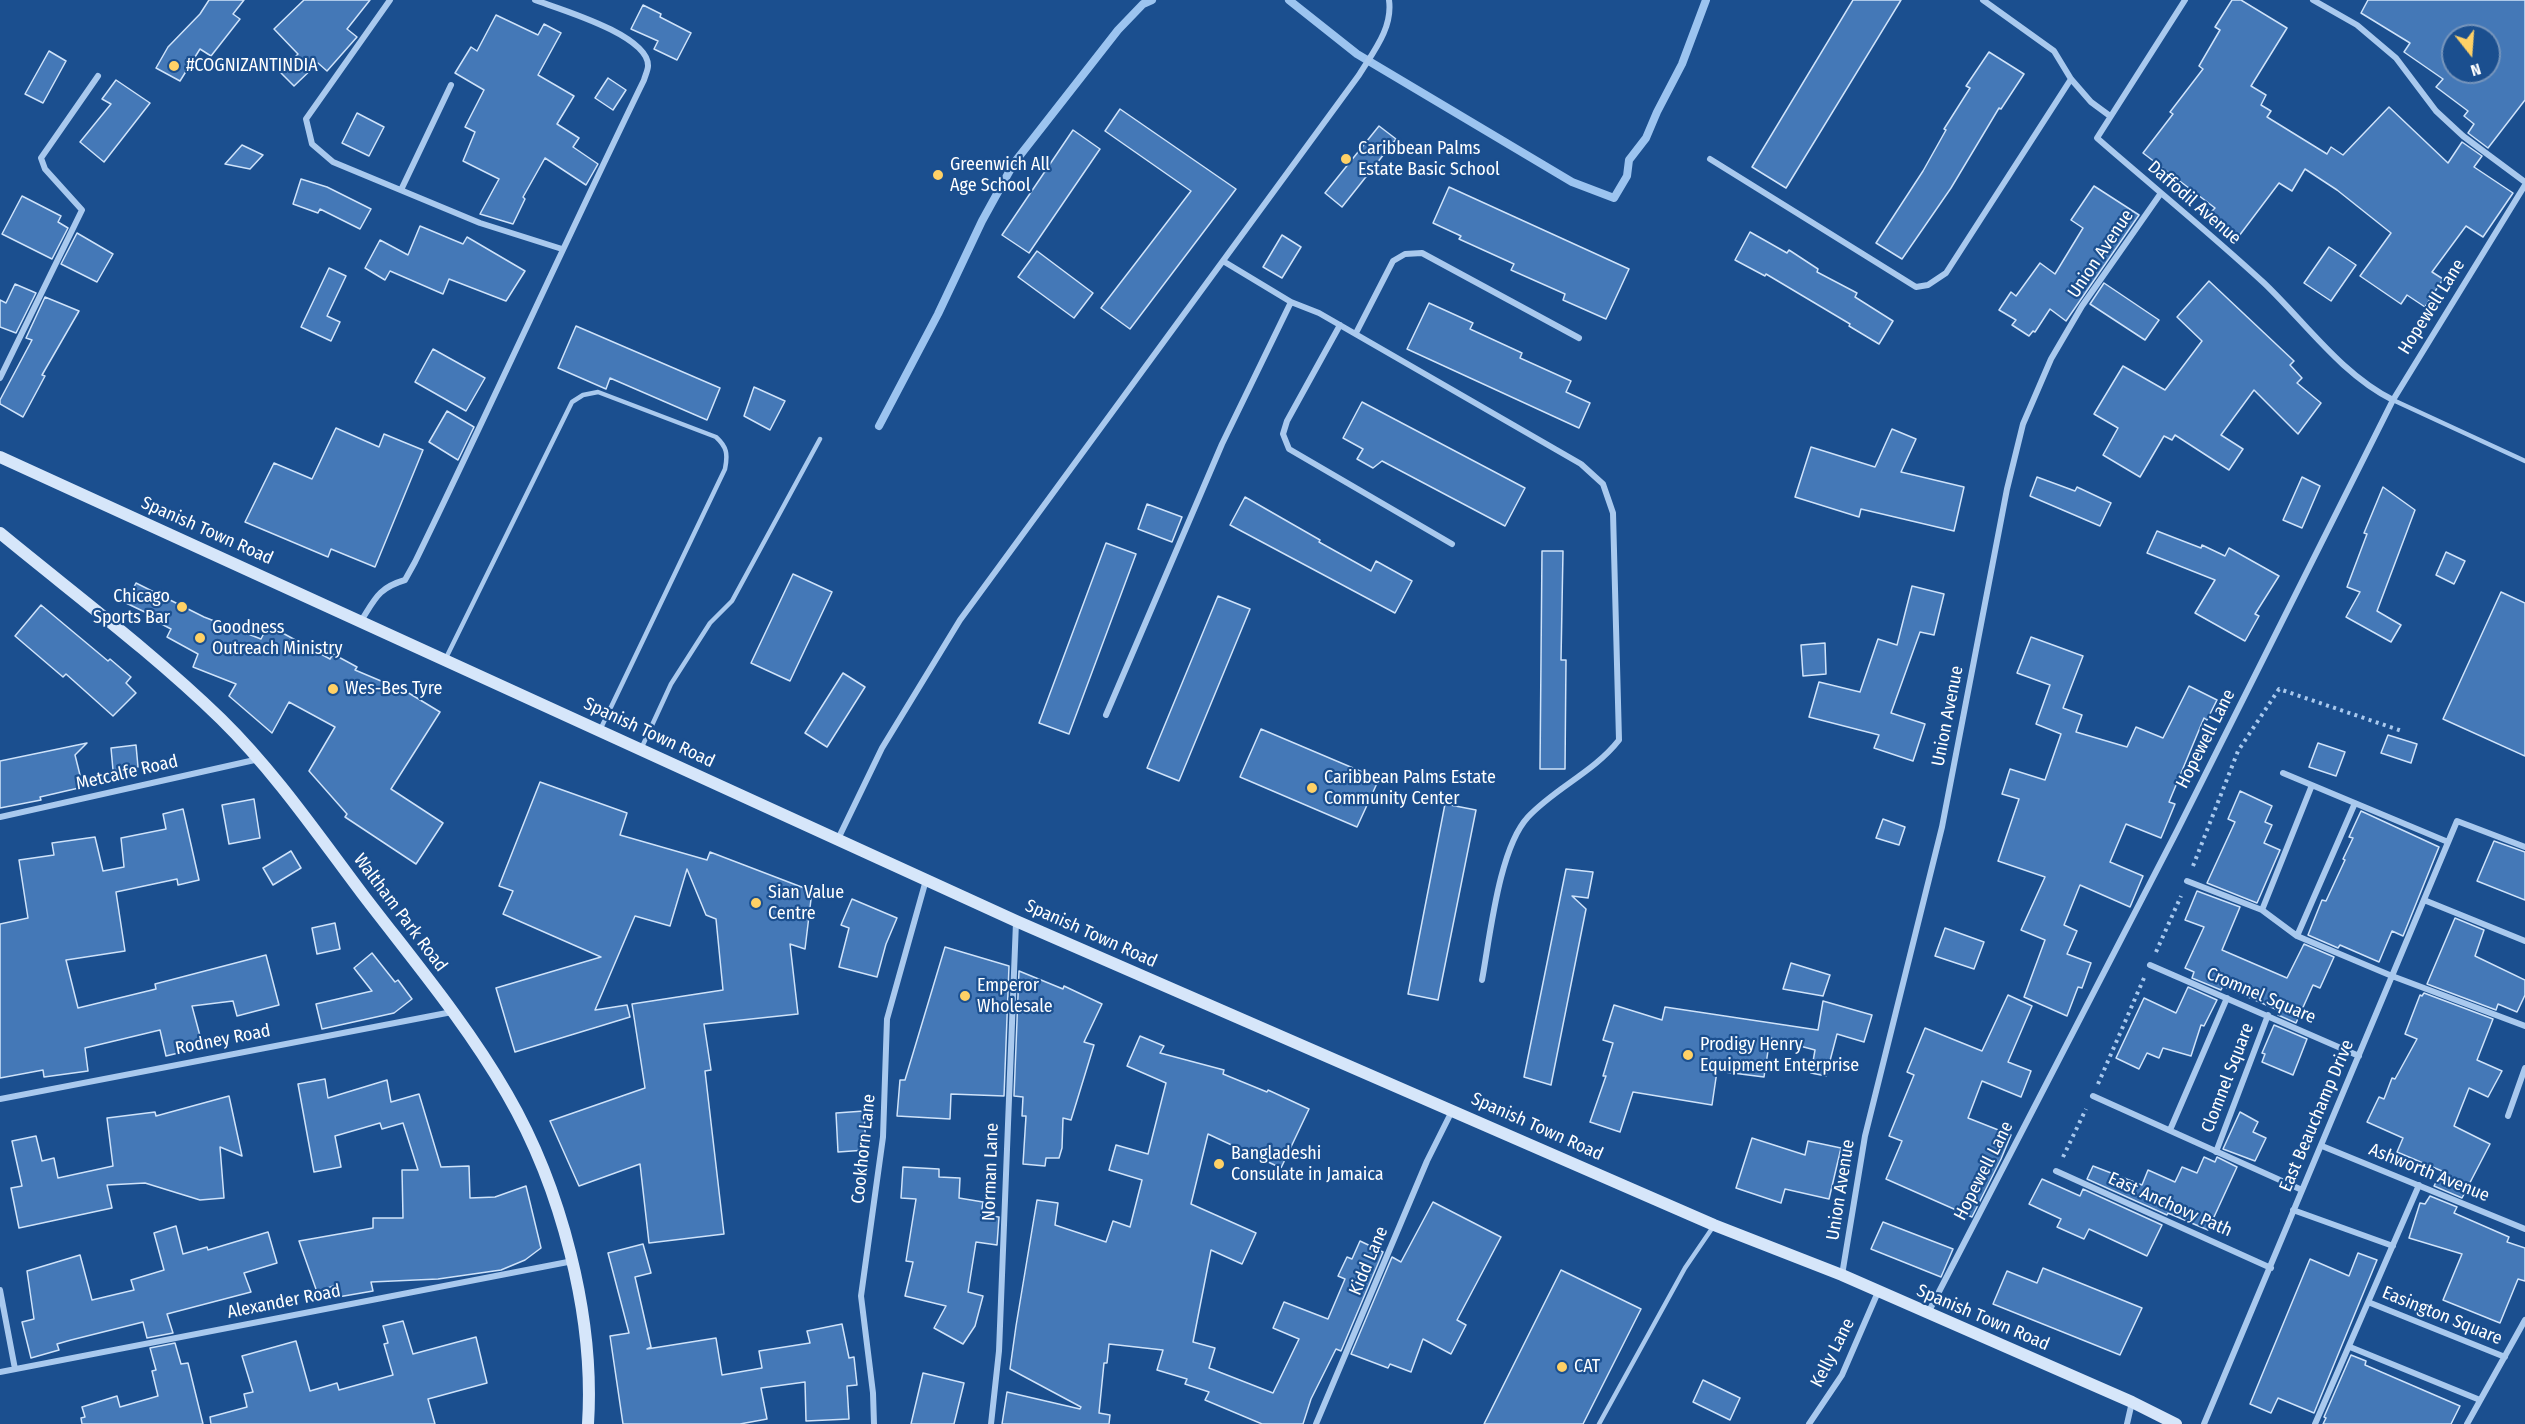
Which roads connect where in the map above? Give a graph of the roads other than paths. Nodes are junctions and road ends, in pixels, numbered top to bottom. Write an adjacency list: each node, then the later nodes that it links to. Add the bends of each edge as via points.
1 (390, 0): 13 (street, via 306,119 312,144 333,162)
2 (535, 0): 15 (street, via 633,41 648,66)
3 (1389, 0): 16 (street, via 1391,12 1381,40 1359,75)
4 (1983, 0): 8 (street, via 2054,51)
5 (2185, 0): 10 (street, Daffodil Avenue)
6 (2313, 0): 12 (street, via 2381,45 2396,58 2436,111)
7 (98, 76): 21 (street, via 41,158 45,169 82,210)
8 (2071, 79): 10 (street); 11 (street, via 1946,273 1928,285 1916,287)
9 (451, 85): 13 (street)
10 (2110, 116): 14 (street, Daffodil Avenue, via 2097,138)
11 (1710, 159)
12 (2525, 183): 22 (street, Hopewell Lane)
13 (400, 190): 15 (street, via 480,223)
14 (2161, 193): 22 (street, Daffodil Avenue, via 2264,283 2373,390); 73 (street, Union Avenue, via 2082,306 2051,359 2023,424 1942,827 1865,1136)
15 (562, 249): 28 (street, via 410,571 405,580 379,592)
16 (1223, 261): 17 (street); 38 (street, via 960,620 882,748)
17 (1291, 302): 18 (street); 30 (street, via 1222,444)
18 (1340, 325): 19 (street); 27 (street, via 1287,421 1283,434 1289,449)
19 (1356, 333): 20 (street, via 1393,261 1405,254 1422,253); 50 (street, via 1581,464 1603,484 1613,513 1619,740 1606,757 1528,817 1514,835 1504,863)
20 (1579, 338)
21 (0, 378)
22 (2392, 400): 25 (lane); 77 (street, Hopewell Lane, via 2177,831)
23 (820, 439): 32 (lane, via 732,601 710,623 671,684)
24 (0, 457): 28 (main road, Spanish Town Road)
25 (2525, 462)
26 (0, 533): 33 (main road, Waltham Park Road, via 177,679)
27 (1452, 544)
28 (362, 621): 29 (main road, Spanish Town Road)
29 (445, 660): 31 (main road, Spanish Town Road); 31 (lane, via 572,402 598,392 716,436 725,445 725,469)
30 (1106, 715)
31 (600, 730): 32 (main road, Spanish Town Road)
32 (641, 749): 38 (main road, Spanish Town Road)
33 (260, 759): 37 (street, Metcalfe Road); 52 (main road, Waltham Park Road)
34 (2283, 773): 35 (street)
35 (2312, 785): 36 (street); 44 (street)
36 (2355, 803): 39 (street); 46 (street)
37 (0, 817)
38 (838, 840): 41 (main road, Spanish Town Road)
39 (2448, 843): 40 (street, East Beauchamp Drive, via 2457,821); 43 (street, East Beauchamp Drive)
40 (2525, 847)
41 (926, 880): 45 (main road, Spanish Town Road); 86 (street, Cookhorn Lane, via 887,1019 883,1137 861,1296)
42 (2187, 881): 44 (street)
43 (2424, 900): 47 (street); 49 (street, East Beauchamp Drive)
44 (2262, 910): 46 (street)
45 (1016, 921): 59 (main road, Spanish Town Road); 87 (street, Norman Lane, via 999,1351)
46 (2297, 936): 49 (street)
47 (2525, 940)
48 (2150, 965): 51 (street, Cromnel Square)
49 (2392, 976): 54 (street); 55 (street, East Beauchamp Drive)
50 (1482, 980)
51 (2228, 998): 53 (street, Cromnel Square); 61 (street, Clomnel Square)
52 (452, 1011): 58 (street, Rodney Road); 71 (main road, Waltham Park Road, via 526,1130 549,1184)
53 (2268, 1015): 55 (street, Cromnel Square); 63 (street, Clomnel Square)
54 (2525, 1026)
55 (2359, 1056): 62 (street, East Beauchamp Drive)
56 (2525, 1068): 60 (street)
57 (2093, 1096): 61 (street, Clomnel Square)
58 (0, 1099)
59 (1453, 1110): 68 (main road, Spanish Town Road); 88 (street, Kidd Lane, via 1427,1161)
60 (2508, 1116)
61 (2170, 1130): 63 (street, Clomnel Square)
62 (2322, 1146): 65 (street, Ashworth Avenue); 66 (street, East Beauchamp Drive)
63 (2216, 1152): 66 (street, Clomnel Square)
64 (2056, 1171): 72 (street, East Anchovy Path)
65 (2419, 1185): 69 (street, Ashworth Avenue); 70 (street, Easington Square)
66 (2302, 1190): 67 (street, East Beauchamp Drive)
67 (2293, 1210): 70 (street); 72 (street, East Beauchamp Drive)
68 (1714, 1225): 73 (main road, Spanish Town Road); 89 (lane, via 1685,1268)
69 (2525, 1228)
70 (2393, 1246): 76 (street, Easington Square)
71 (573, 1261): 81 (street, Alexander Road); 85 (main road, Waltham Park Road, via 586,1347)
72 (2271, 1268): 93 (street, East Beauchamp Drive)
73 (1842, 1275): 75 (main road, Spanish Town Road)
74 (0, 1290): 81 (street)
75 (1878, 1292): 77 (main road, Spanish Town Road); 90 (street, Kelly Lane, via 1842,1375)
76 (2368, 1302): 79 (street, Easington Square); 80 (street, Easington Square)
77 (1927, 1314): 84 (main road, Spanish Town Road)
78 (2525, 1320): 80 (street, Easington Square)
79 (2350, 1347): 83 (street); 94 (street, Easington Square)
80 (2505, 1358): 83 (street, Easington Square)
81 (15, 1369): 82 (street, Alexander Road)
82 (0, 1372)
83 (2480, 1400): 95 (street, Easington Square)
84 (2132, 1402): 91 (street); 92 (main road, Spanish Town Road)
85 (588, 1424)
86 (874, 1424)
87 (991, 1424)
88 (1316, 1424)
89 (1599, 1424)
90 (1809, 1424)
91 (2127, 1424)
92 (2176, 1424)
93 (2204, 1424)
94 (2315, 1424)
95 (2467, 1424)

